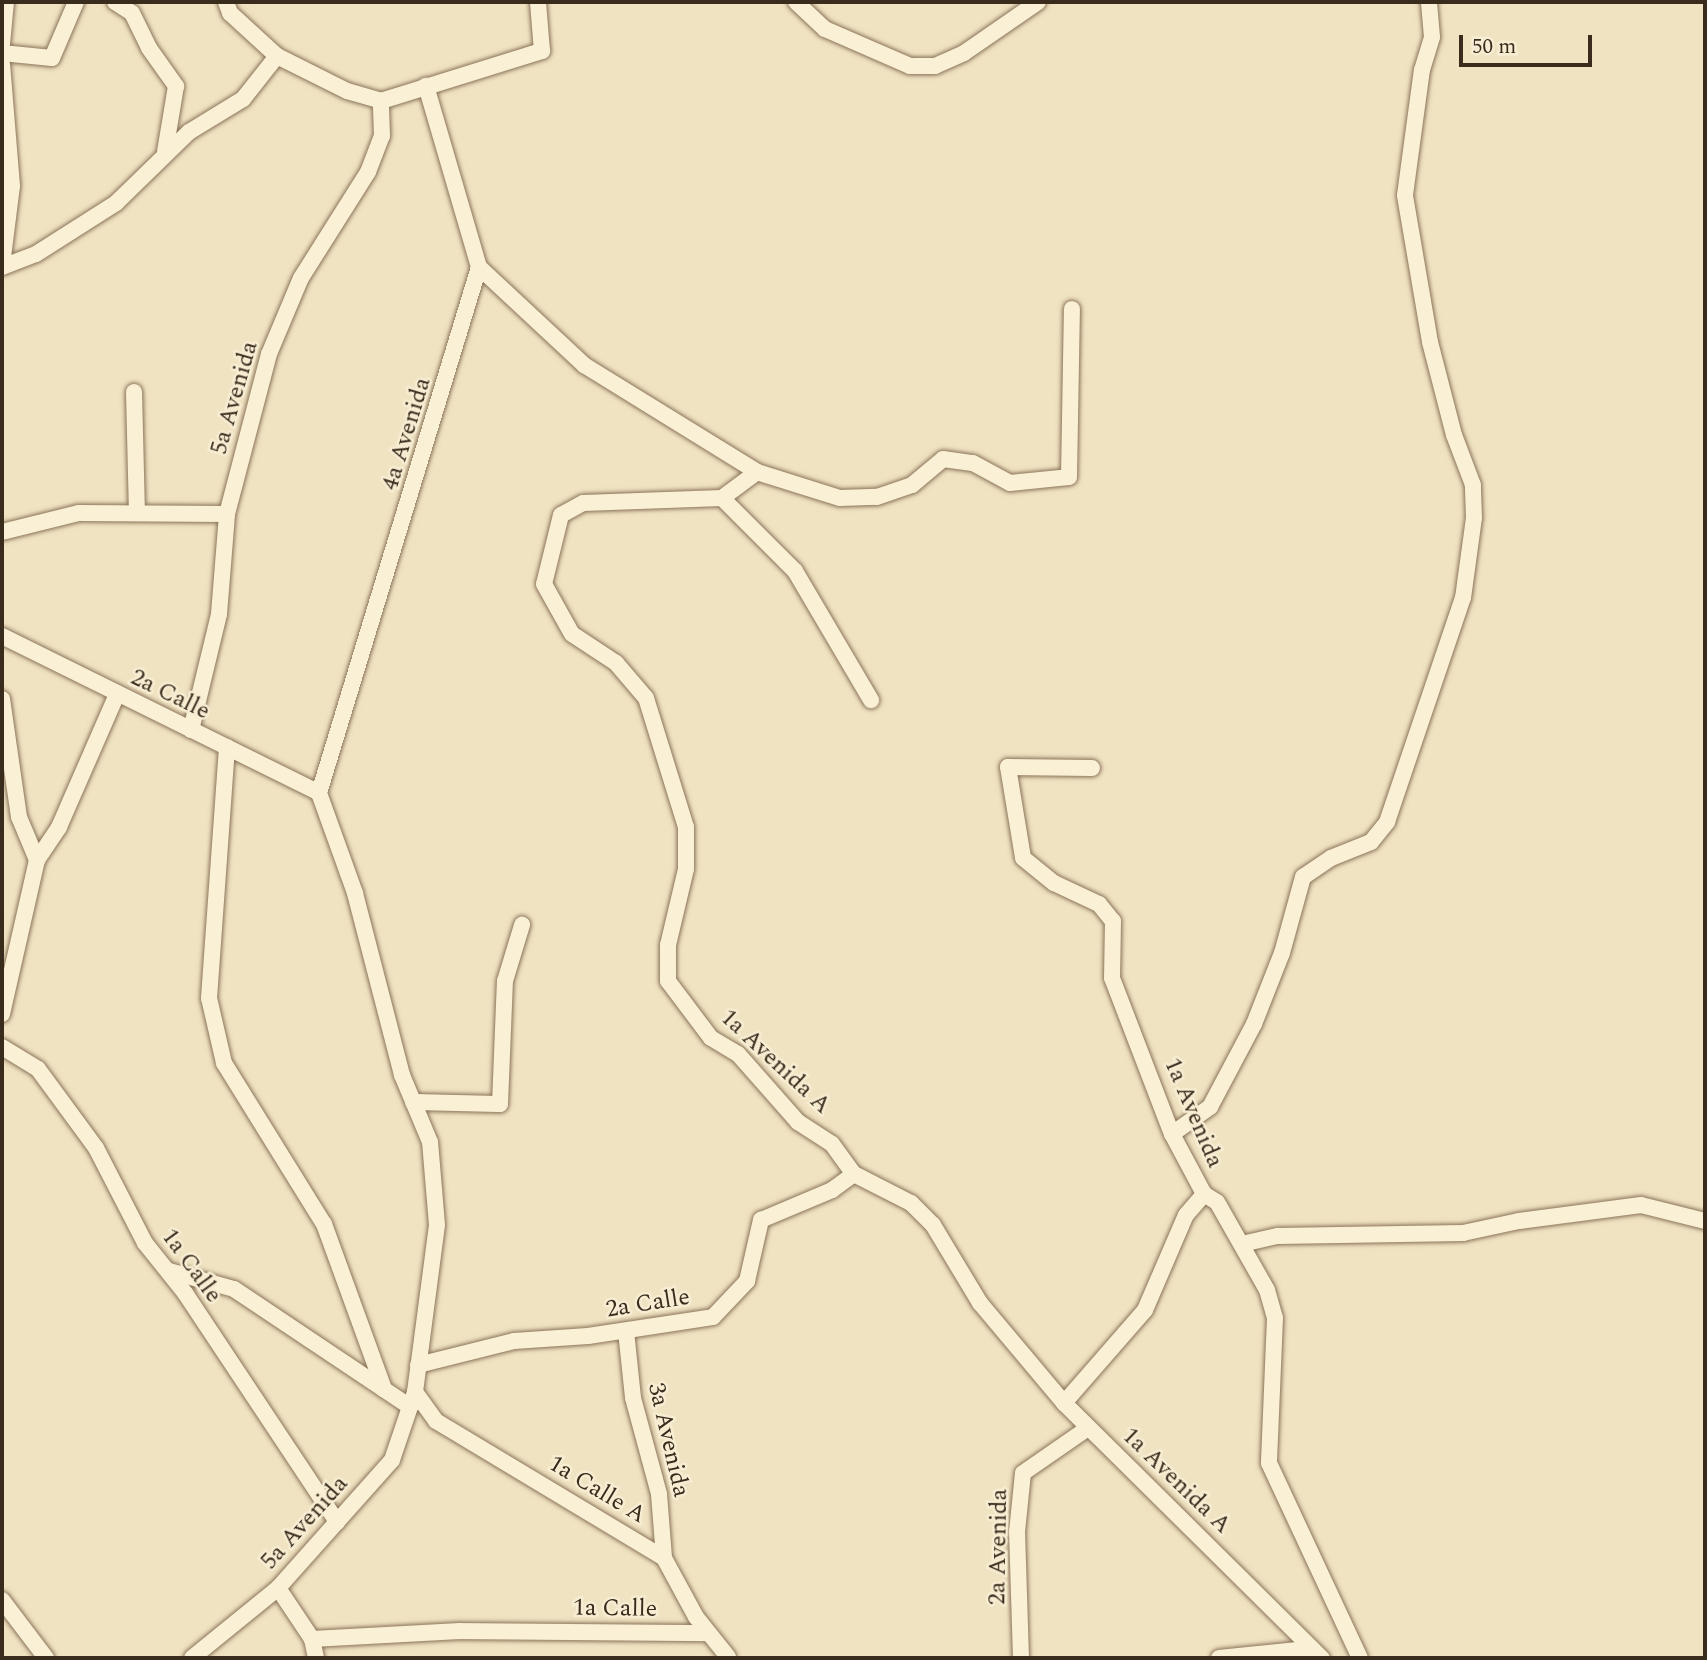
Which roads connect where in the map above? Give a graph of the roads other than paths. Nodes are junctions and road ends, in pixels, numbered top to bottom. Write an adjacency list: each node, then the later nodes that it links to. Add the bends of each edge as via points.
1 (6, 2): 9 (street)
2 (76, 2): 10 (street, via 51,58)
3 (115, 2): 15 (street, via 132,13 149,48 176,86)
4 (226, 2): 11 (street, via 230,13)
5 (538, 2): 13 (street, via 542,51)
6 (796, 2): 7 (street, via 825,29 910,66 935,66 964,53)
7 (1038, 2)
8 (1429, 2): 38 (street, via 1432,37 1422,70 1405,195 1430,342 1454,435 1474,485 1461,609 1387,822 1371,842 1323,862 1303,877 1282,953 1254,1024 1210,1107)
9 (2, 44)
10 (2, 53)
11 (277, 56): 14 (street); 15 (street, via 243,99)
12 (2, 64): 16 (street, via 12,186)
13 (426, 86): 14 (street); 17 (street)
14 (381, 101): 23 (street, 5a Avenida, via 382,136 368,172 301,278 269,354)
15 (165, 152): 16 (street, via 116,203 36,254)
16 (2, 266)
17 (479, 267): 20 (street, via 584,365); 32 (street, 4a Avenida)
18 (1072, 309): 20 (street, via 1069,477 1010,482 973,463 943,459 912,485 877,497 840,498)
19 (134, 392): 22 (street)
20 (757, 472): 21 (street)
21 (722, 498): 28 (street, via 796,571); 39 (street, 1a Avenida A, via 583,503 561,515 544,584 572,634 616,663 646,698 687,827 686,869 668,946 668,981 712,1038 738,1054 798,1122 832,1144)
22 (137, 513): 23 (street); 24 (street, via 79,513)
23 (227, 514): 29 (street, 5a Avenida, via 219,614)
24 (2, 532)
25 (2, 636): 26 (street, 2a Calle)
26 (117, 694): 29 (street, 2a Calle); 33 (street, via 60,827)
27 (2, 699): 33 (street, via 19,817)
28 (872, 700)
29 (191, 730): 30 (street, 2a Calle)
30 (227, 747): 32 (street, 2a Calle); 46 (street, via 209,998 225,1063 324,1224)
31 (1092, 768): 38 (street, 1a Avenida, via 1008,767 1023,858 1054,883 1099,904 1113,921 1112,978)
32 (319, 793): 37 (street, 5a Avenida, via 355,893 402,1074)
33 (37, 860): 35 (street)
34 (522, 925): 37 (street, via 505,981 500,1104)
35 (2, 1014)
36 (2, 1047): 43 (street, 1a Calle, via 38,1069 96,1148 145,1243)
37 (414, 1102): 45 (street, 5a Avenida, via 430,1142 437,1226)
38 (1172, 1134): 40 (street, 1a Avenida)
39 (854, 1174): 44 (street, 2a Calle, via 832,1190 761,1220 747,1281 713,1317); 48 (street, 1a Avenida A, via 911,1203 933,1225 980,1303)
40 (1204, 1194): 42 (street, 1a Avenida, via 1217,1202); 48 (street, via 1186,1215 1145,1310)
41 (1705, 1221): 42 (street, via 1642,1205 1463,1233 1278,1236)
42 (1242, 1244): 64 (street, 1a Avenida, via 1267,1290 1275,1318 1269,1463)
43 (169, 1271): 46 (street, 1a Calle A, via 234,1289); 50 (street, 1a Calle)
44 (626, 1331): 45 (street, 2a Calle, via 514,1341); 51 (street, 3a Avenida, via 633,1398 659,1494)
45 (418, 1365): 47 (street, 5a Avenida)
46 (384, 1390): 47 (street, 1a Calle A)
47 (412, 1400): 50 (street, 5a Avenida, via 391,1460); 51 (street, 1a Calle A, via 436,1422)
48 (1064, 1403): 49 (street, 1a Avenida A)
49 (1088, 1428): 56 (street, 1a Avenida A, via 1184,1518); 62 (street, 2a Avenida, via 1023,1473 1017,1532)
50 (337, 1522): 52 (street, 5a Avenida)
51 (664, 1558): 54 (street, 1a Calle A)
52 (278, 1588): 55 (street); 58 (street, 5a Avenida)
53 (2, 1600): 57 (street)
54 (708, 1633): 55 (street, 1a Calle, via 460,1631); 60 (street, 1a Calle A)
55 (312, 1639): 59 (street)
56 (1315, 1654): 63 (street)
57 (47, 1658)
58 (192, 1658)
59 (316, 1658)
60 (728, 1658): 61 (street)
61 (744, 1658)
62 (1021, 1658)
63 (1219, 1658)
64 (1360, 1658)

